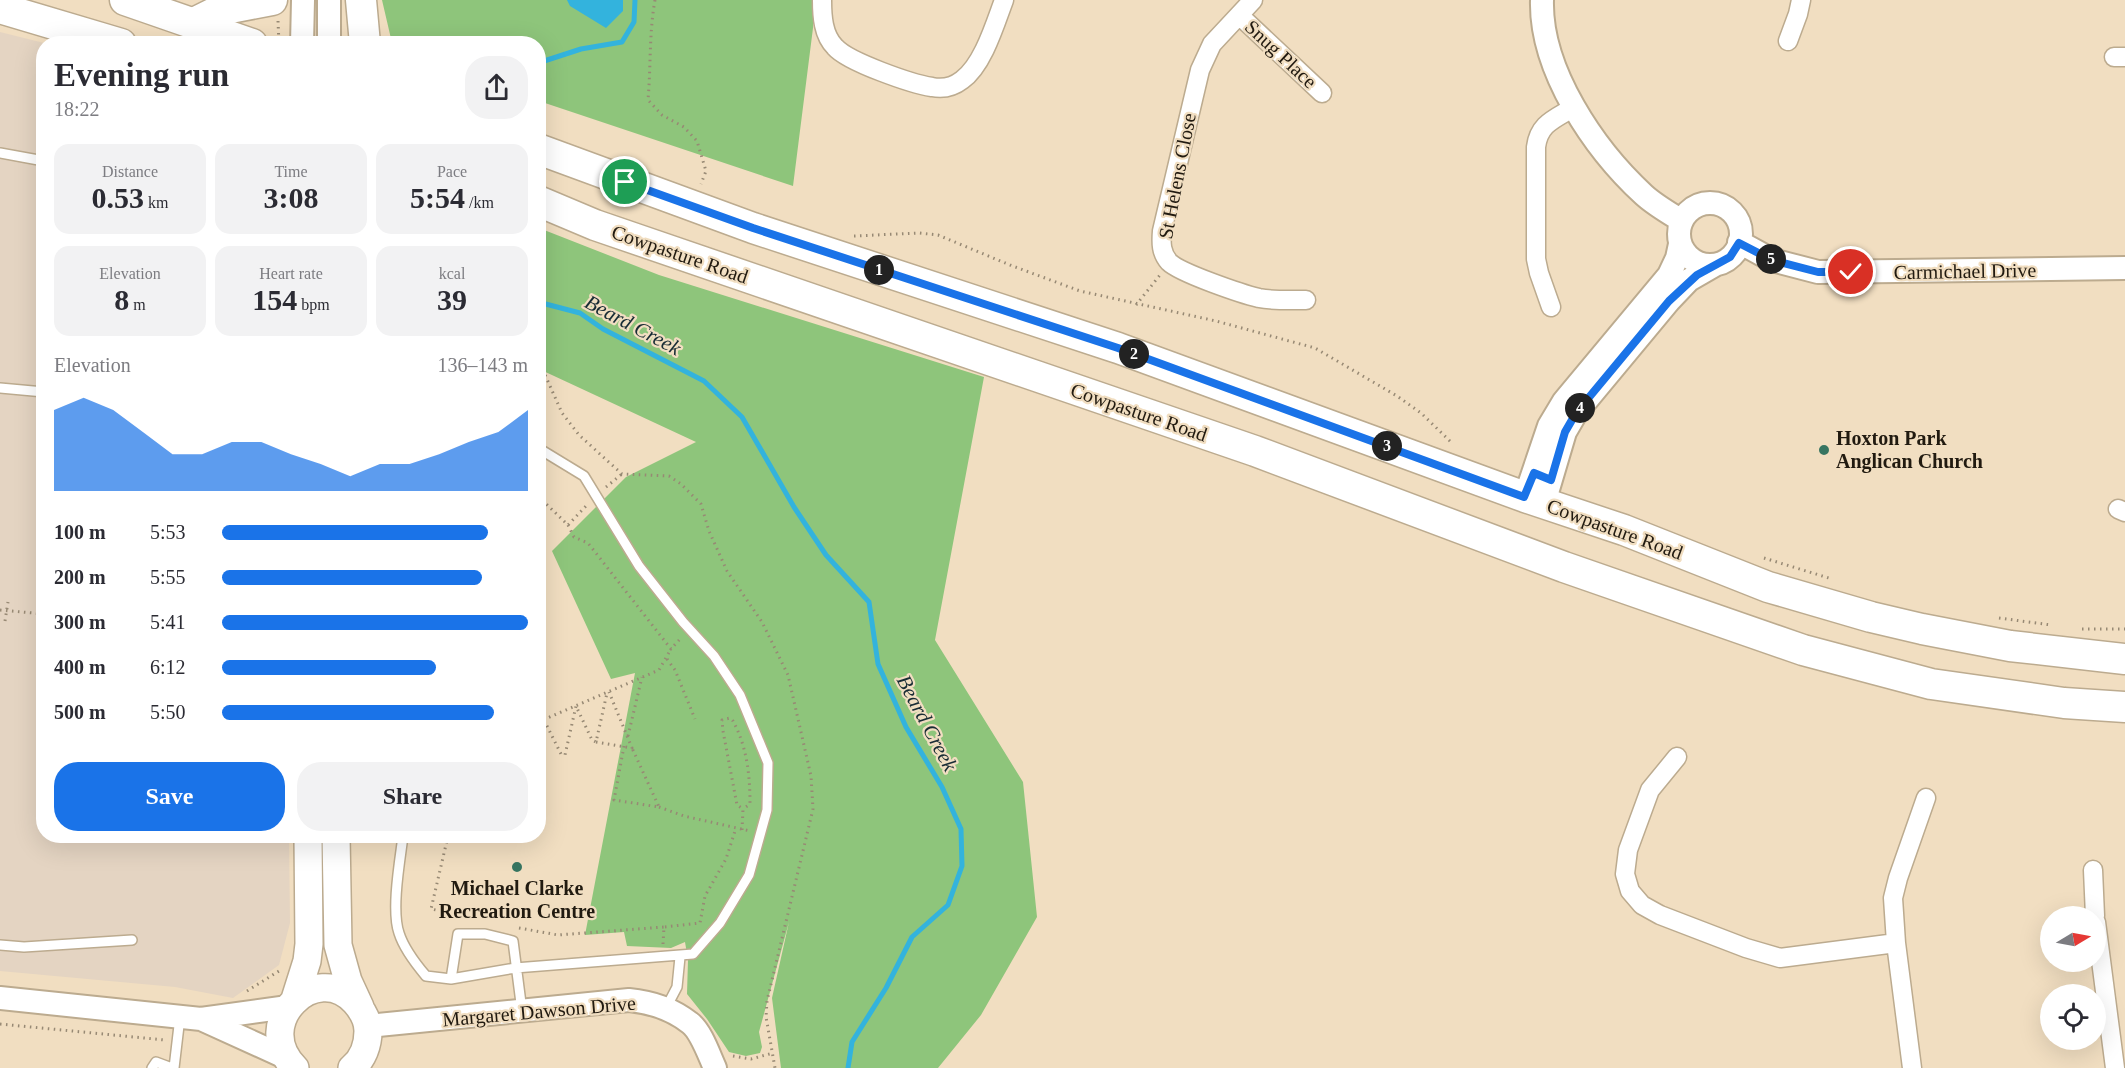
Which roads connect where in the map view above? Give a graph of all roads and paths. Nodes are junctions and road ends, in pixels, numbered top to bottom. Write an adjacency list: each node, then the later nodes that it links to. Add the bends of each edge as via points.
1 (125, 0): 14 (main road)
2 (303, 0): 18 (street)
3 (329, 0): 19 (street)
4 (361, 0): 20 (main road)
5 (655, 0): 27 (path, via 648,100 697,141 706,171)
6 (822, 0): 7 (street, via 823,21 834,47 846,57 920,84 944,88 963,80 974,68)
7 (1004, 0)
8 (1253, 0): 13 (street, St Helens Close)
9 (1542, 0): 23 (street, via 1549,47)
10 (1801, 0): 21 (street)
11 (0, 8): 15 (main road)
12 (275, 14): 14 (main road, via 220,10); 17 (path)
13 (1239, 15): 22 (street, Snug Place); 33 (street, St Helens Close, via 1212,44 1200,70 1162,231 1161,245)
14 (194, 22): 16 (main road)
15 (94, 36)
16 (231, 36)
17 (278, 36)
18 (302, 36)
19 (329, 36)
20 (364, 36)
21 (1788, 41)
22 (1322, 93)
23 (1574, 107): 29 (street, via 1611,162 1647,197); 38 (street, via 1544,127 1537,138 1536,259)
24 (546, 152): 45 (main road, Cowpasture Road, via 764,232 1118,348)
25 (0, 153): 26 (lane)
26 (36, 159)
27 (699, 187)
28 (546, 204): 66 (main road, Cowpasture Road, via 595,225 1255,451 1564,567 1803,650 1931,684 2064,703)
29 (1682, 221): 31 (street, via 1702,204 1720,206 1739,224); 32 (street)
30 (847, 236): 37 (path, via 938,235 1080,291)
31 (1739, 243): 34 (street, via 1730,257); 35 (street, Carmichael Drive, via 1772,260 1818,272)
32 (1680, 244): 34 (street, via 1698,263); 45 (street, via 1669,275 1554,415)
33 (1170, 262): 36 (street, St Helens Close, via 1186,272 1259,298); 37 (path)
34 (1715, 265): 45 (street, via 1689,280 1669,301 1576,413)
35 (2125, 268)
36 (1306, 300)
37 (1137, 305): 41 (path, via 1316,348 1421,413)
38 (1551, 307)
39 (0, 388): 40 (lane)
40 (36, 391)
41 (1453, 445)
42 (546, 453): 44 (lane, via 584,476)
43 (622, 474): 44 (path)
44 (596, 496): 47 (path); 57 (lane, via 639,566)
45 (1534, 500): 62 (main road, Cowpasture Road, via 1624,530 1768,587 1871,617 2010,646)
46 (546, 504): 47 (path)
47 (568, 525): 60 (path, via 574,537 588,543)
48 (1755, 555): 49 (path)
49 (1840, 581)
50 (8, 602): 52 (path)
51 (0, 610): 52 (path)
52 (7, 610): 53 (path); 55 (path)
53 (36, 613)
54 (1999, 618): 56 (path)
55 (5, 621)
56 (2057, 626)
57 (690, 629): 60 (path); 80 (lane, via 740,695 768,763 767,810)
58 (2080, 629): 59 (path)
59 (2125, 629)
60 (671, 649): 61 (path)
61 (667, 659): 63 (path, via 659,670); 68 (path)
62 (2125, 659)
63 (642, 677): 64 (path); 70 (path)
64 (608, 692): 65 (path); 70 (path); 71 (path)
65 (576, 706): 67 (path); 69 (path, via 565,755); 71 (path)
66 (2125, 707)
67 (546, 719)
68 (695, 719)
69 (546, 723)
70 (628, 739): 73 (path)
71 (596, 742): 72 (path)
72 (624, 747): 73 (path); 76 (path, via 614,800)
73 (632, 748): 76 (path)
74 (1677, 757): 91 (street, via 1650,790 1628,850 1625,874 1630,891 1642,905 1780,958)
75 (1926, 798): 91 (street, via 1895,889)
76 (658, 807): 78 (path)
77 (743, 809): 77 (path, via 737,805 723,731 722,720 726,719 738,728 749,770 750,804); 79 (path)
78 (736, 828): 79 (path); 89 (path, via 726,859 705,896 700,922)
79 (742, 830): 80 (path)
80 (760, 834): 93 (lane, via 749,875 720,923 693,954)
81 (308, 843): 101 (main road, via 309,944 307,961)
82 (336, 843): 104 (main road, via 338,945)
83 (402, 843): 98 (lane, via 396,902 398,932 426,976)
84 (446, 843): 87 (path, via 431,909)
85 (2093, 870): 86 (street)
86 (2095, 906)
87 (488, 921)
88 (510, 926): 89 (path, via 558,935)
89 (664, 927): 94 (path)
90 (132, 940): 92 (lane)
91 (1896, 943): 113 (street)
92 (0, 945)
93 (680, 957): 94 (lane); 102 (lane, via 677,987)
94 (663, 958): 96 (lane)
95 (281, 968): 100 (path, via 247,991)
96 (515, 968): 98 (lane); 98 (lane, via 513,941 485,934 458,934); 103 (lane)
97 (2103, 972): 114 (street)
98 (451, 980)
99 (0, 998): 105 (street)
100 (244, 998)
101 (291, 1003): 104 (main road, via 305,993 329,989 352,999); 105 (street); 108 (main road, via 279,1032 281,1046)
102 (666, 1009): 103 (street, Margaret Dawson Drive, via 650,1002 629,1000); 112 (street, Margaret Dawson Drive, via 691,1024)
103 (522, 1011): 104 (street, Margaret Dawson Drive)
104 (364, 1017): 109 (main road, via 368,1039)
105 (191, 1018): 107 (lane); 108 (street)
106 (0, 1024): 107 (path)
107 (178, 1041): 111 (lane)
108 (291, 1063)
109 (354, 1067)
110 (152, 1068): 111 (lane, via 156,1062)
111 (173, 1068)
112 (715, 1068)
113 (1912, 1068)
114 (2115, 1068)

